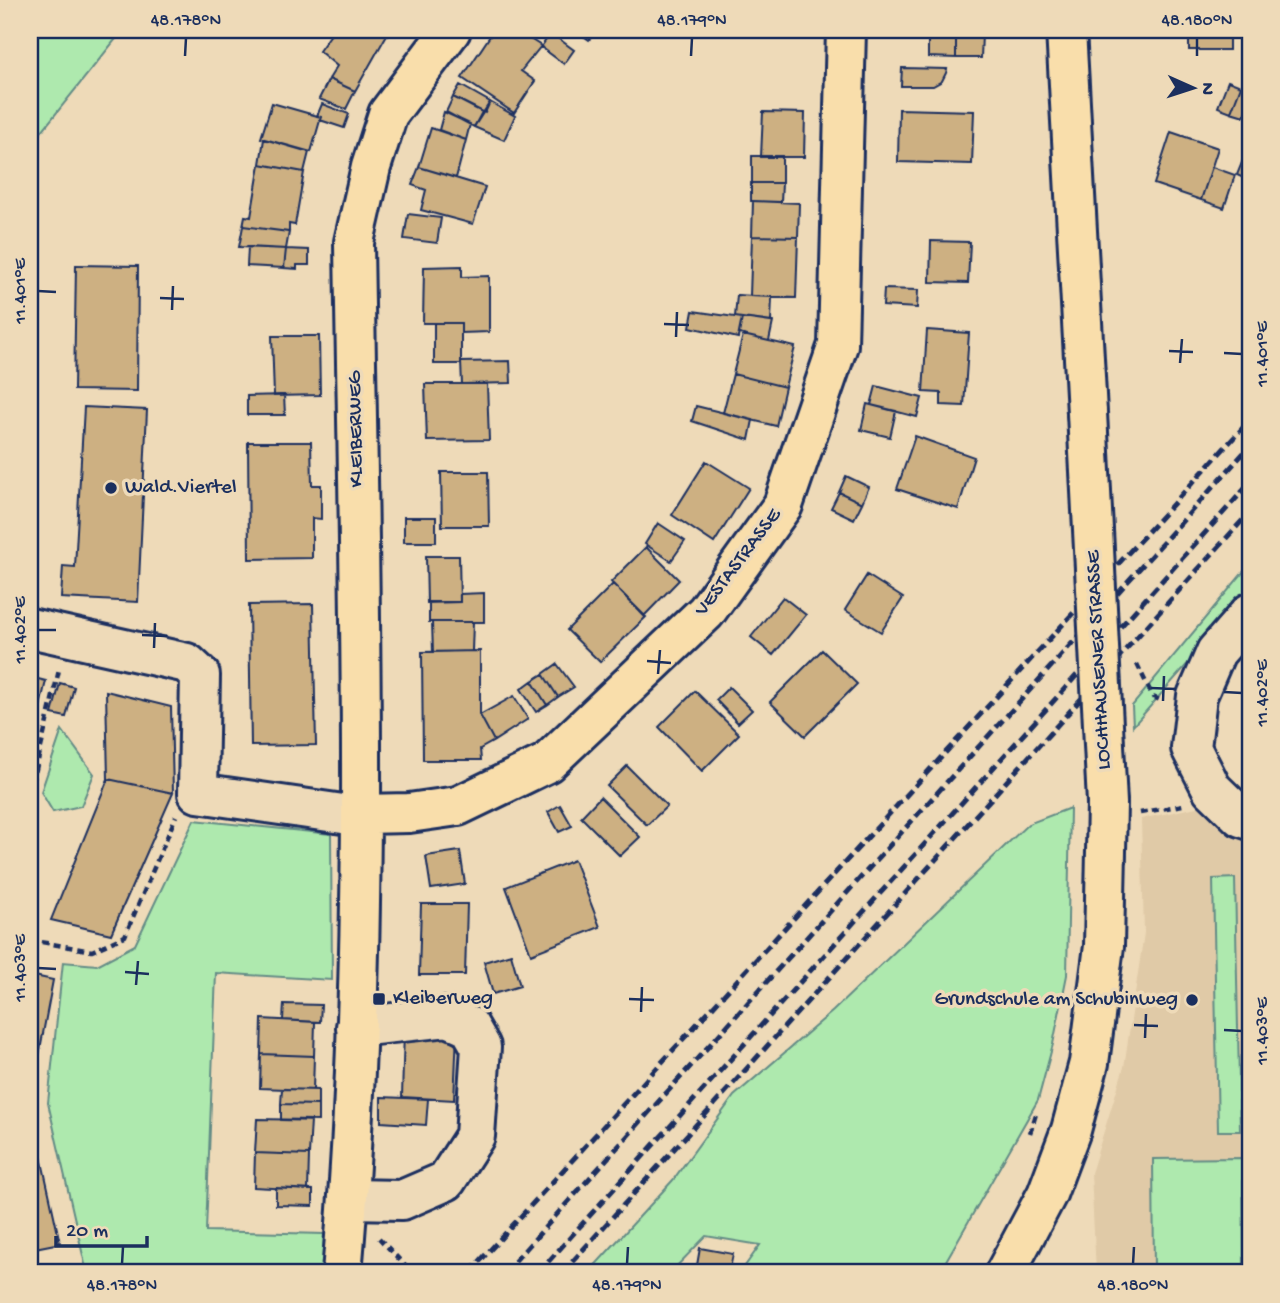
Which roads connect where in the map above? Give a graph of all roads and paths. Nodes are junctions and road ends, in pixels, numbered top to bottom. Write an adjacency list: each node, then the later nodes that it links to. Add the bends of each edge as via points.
1 (450, 30): 15 (main road, KLEIBERWEG, via 388,114 354,242)
2 (846, 30): 15 (main road, VESTASTRASSE, via 838,345 783,505 706,612 547,763 458,806)
3 (1066, 30): 14 (main road, LOCHHAUSENER STRASSE, bridge, via 1087,412)
4 (1250, 613): 16 (street, via 1216,652 1197,696 1191,748 1212,789)
5 (30, 628): 6 (street)
6 (68, 636): 10 (path); 11 (street, via 187,663 200,675 185,739)
7 (1137, 664): 8 (path, via 1153,697)
8 (1160, 700)
9 (30, 755): 10 (path)
10 (39, 757): 12 (path)
11 (198, 793): 15 (street); 18 (path, via 178,812 125,936 92,951)
12 (30, 795)
13 (1192, 803): 14 (path)
14 (1124, 808): 29 (main road, LOCHHAUSENER STRASSE, via 1089,1063 1047,1194)
15 (362, 814): 19 (main road, KLEIBERWEG)
16 (1250, 820)
17 (1250, 928): 20 (path)
18 (30, 940)
19 (356, 1027): 23 (main road, KLEIBERWEG); 23 (street, via 448,1017 469,1026 481,1047 475,1136 446,1181 402,1200)
20 (1250, 1034)
21 (1041, 1101): 22 (path)
22 (1029, 1135)
23 (349, 1199): 27 (main road, KLEIBERWEG)
24 (374, 1231): 28 (path)
25 (34, 1273): 26 (path, via 62,1269)
26 (63, 1273)
27 (342, 1273)
28 (412, 1273)
29 (1005, 1273)

